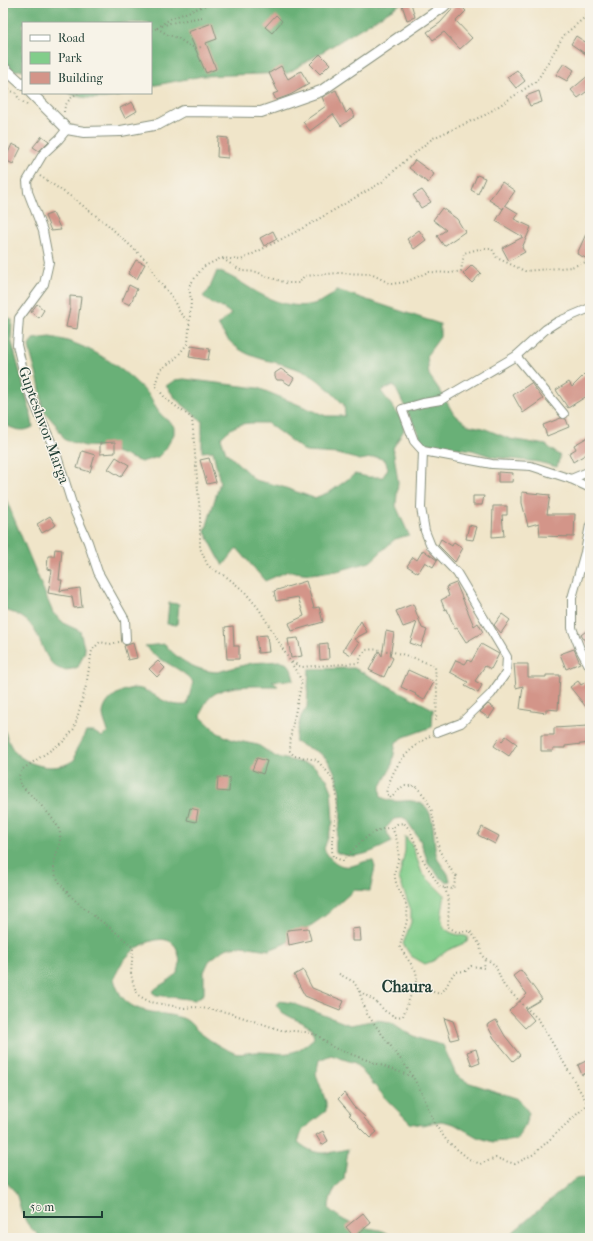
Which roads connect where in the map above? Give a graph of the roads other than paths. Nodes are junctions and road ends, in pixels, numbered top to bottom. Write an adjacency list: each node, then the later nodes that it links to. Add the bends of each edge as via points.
1 (447, 3): 5 (street, via 321,91 261,112 183,111 159,124 121,131 84,132)
2 (3, 67): 3 (street)
3 (22, 84)
4 (32, 94): 5 (street)
5 (67, 129): 14 (street, Gupteshwor Marga, via 43,154 27,181 28,192 43,231 49,262 44,284 19,318 17,345 27,387 56,453 98,572 125,620)
6 (590, 308): 7 (street, via 546,329)
7 (516, 356): 8 (street); 9 (street, via 441,400 402,409 414,441)
8 (564, 414)
9 (423, 451): 11 (street, via 492,464 531,466); 16 (street, via 421,508 431,546 457,573 507,657 506,673 491,694 461,723)
10 (590, 471): 11 (street)
11 (571, 479): 12 (street)
12 (590, 488)
13 (590, 526): 15 (street, via 572,598 572,628)
14 (126, 640)
15 (590, 667)
16 (437, 732)

